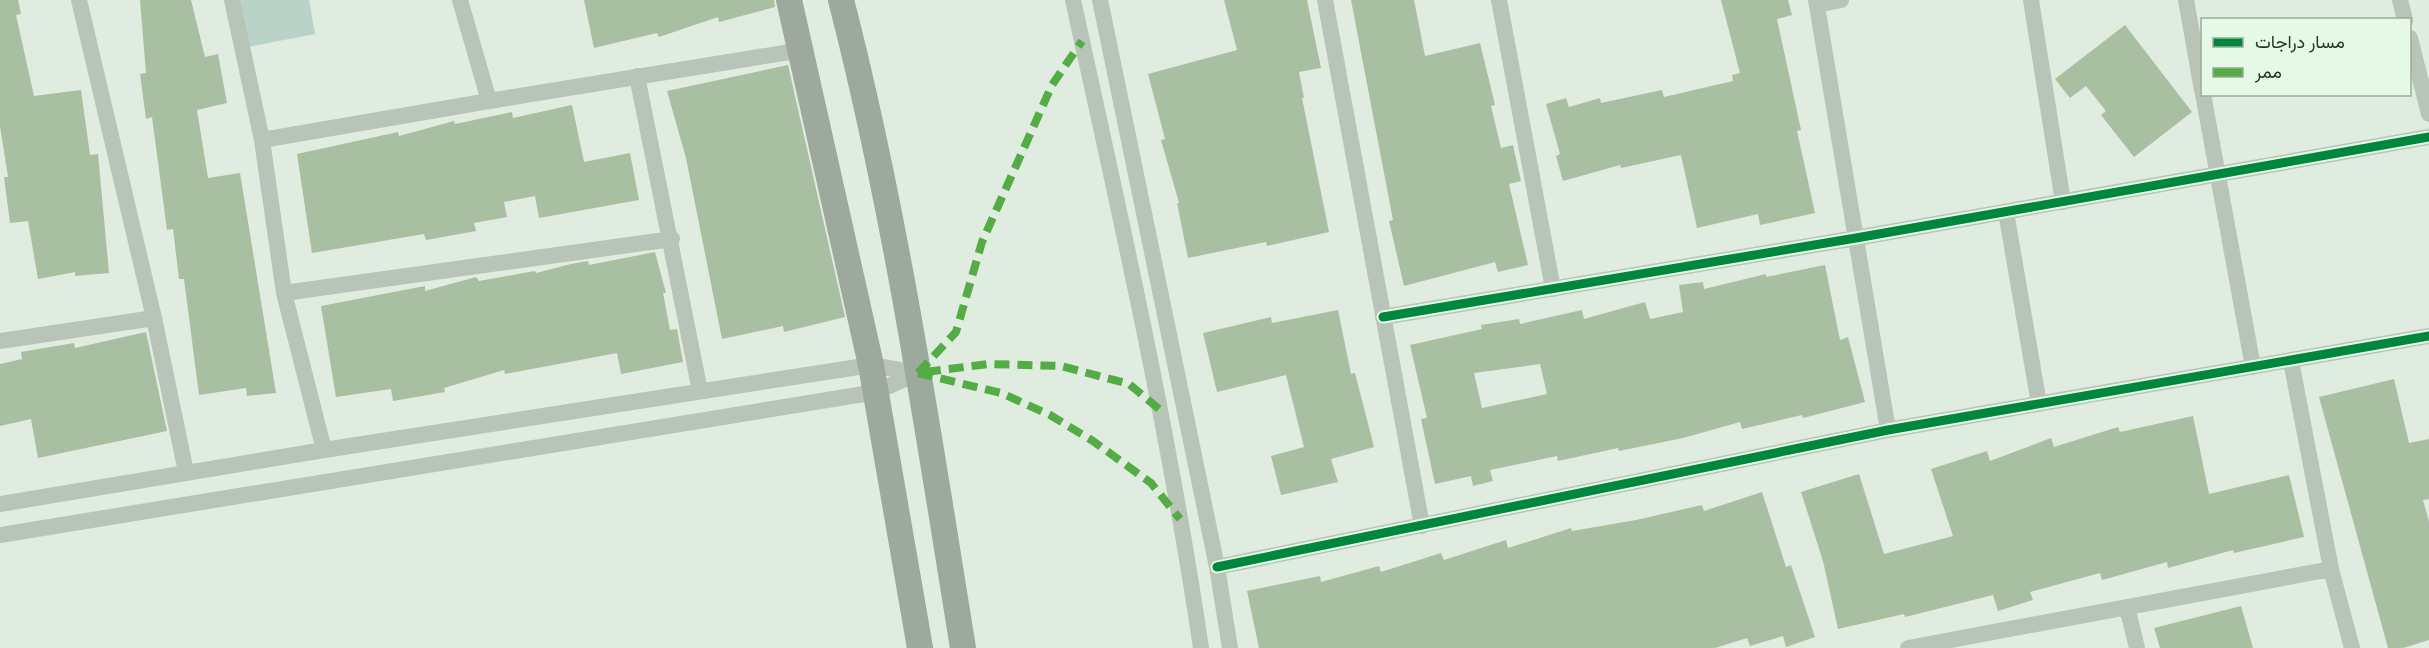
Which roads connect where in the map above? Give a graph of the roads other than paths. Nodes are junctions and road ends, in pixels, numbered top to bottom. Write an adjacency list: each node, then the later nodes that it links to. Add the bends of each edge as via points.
1 (79, 0): 33 (street)
2 (232, 0): 24 (street)
3 (460, 0): 21 (street)
4 (789, 0): 17 (main road)
5 (841, 0): 39 (main road)
6 (1073, 0): 55 (street, via 1130,259)
7 (1100, 0): 49 (street)
8 (1325, 0): 32 (street)
9 (1498, 0): 30 (street)
10 (1841, 0): 14 (street)
11 (2031, 0): 26 (street)
12 (2186, 0): 19 (street)
13 (2400, 0): 15 (street)
14 (1816, 3): 28 (street)
15 (2404, 18)
16 (2411, 46): 22 (street)
17 (802, 50): 18 (street); 37 (main road)
18 (637, 76): 21 (street); 29 (street)
19 (2201, 84)
20 (2203, 96): 25 (street)
21 (489, 101): 24 (street)
22 (2429, 114)
23 (2429, 137): 25 (street)
24 (262, 140): 31 (street)
25 (2218, 175): 26 (street); 38 (street)
26 (2063, 202): 27 (street)
27 (2006, 212): 28 (street); 42 (street)
28 (1856, 238): 30 (street); 43 (street)
29 (672, 239): 31 (street); 40 (street)
30 (1553, 289): 32 (street)
31 (284, 293): 44 (street)
32 (1383, 317): 47 (street)
33 (154, 318): 35 (street); 45 (street)
34 (2429, 336): 36 (street)
35 (0, 341)
36 (2291, 361): 38 (street); 50 (street)
37 (871, 365): 39 (street); 40 (street); 41 (main road)
38 (2253, 367): 42 (street)
39 (918, 373): 41 (street); 54 (main road)
40 (700, 391): 44 (street)
41 (876, 392): 48 (street); 53 (main road)
42 (2039, 404): 43 (street)
43 (1888, 430): 47 (street)
44 (324, 450): 45 (street)
45 (186, 472): 46 (street)
46 (0, 504)
47 (1422, 526): 49 (street)
48 (0, 535)
49 (1217, 567): 56 (street)
50 (2331, 569): 51 (street); 59 (street)
51 (2127, 607): 52 (street); 58 (street)
52 (1940, 645): 57 (street)
53 (920, 648)
54 (963, 648)
55 (1201, 648)
56 (1230, 648)
57 (1908, 648)
58 (2137, 648)
59 (2352, 648)

